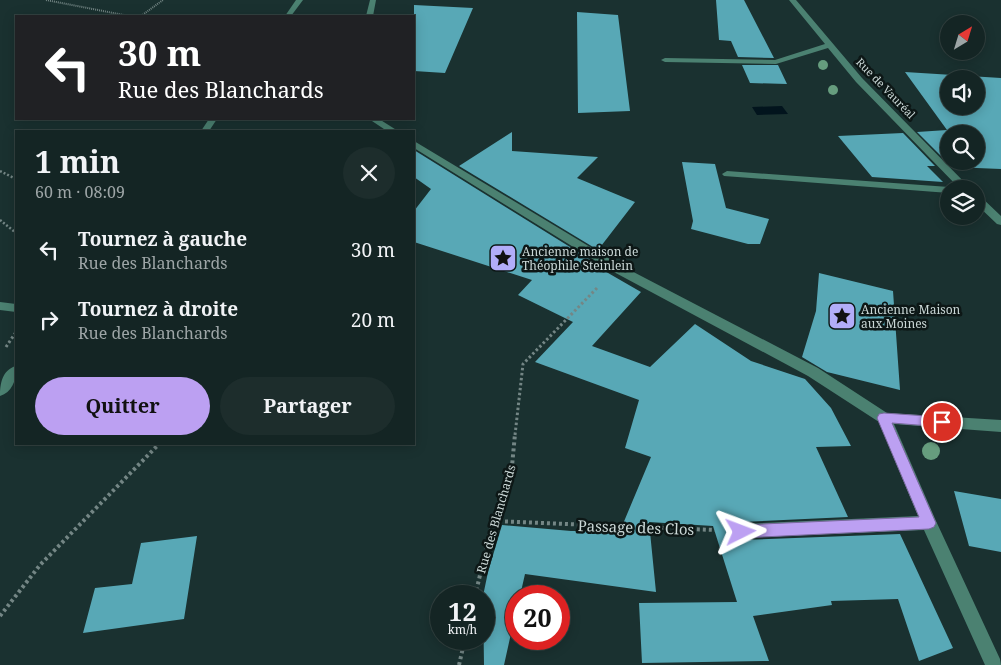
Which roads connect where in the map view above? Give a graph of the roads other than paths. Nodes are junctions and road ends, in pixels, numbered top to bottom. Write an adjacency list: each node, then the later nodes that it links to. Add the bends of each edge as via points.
1 (300, 0): 4 (street)
2 (373, 0): 5 (street)
3 (792, 0): 6 (street, Rue de Vauréal)
4 (289, 15)
5 (368, 15)
6 (829, 45): 7 (street, via 776,62); 12 (street, Rue de Vauréal)
7 (666, 60)
8 (374, 120): 9 (street)
9 (391, 130)
10 (415, 145): 20 (street, via 616,268 813,372)
11 (727, 174): 13 (street)
12 (957, 180)
13 (940, 189)
14 (985, 207): 15 (street)
15 (1001, 222)
16 (0, 306): 17 (street)
17 (15, 308)
18 (15, 372): 19 (street)
19 (0, 391)
20 (884, 418): 21 (street); 22 (street)
21 (1001, 426)
22 (929, 523): 23 (street); 24 (street)
23 (741, 532)
24 (992, 664)

